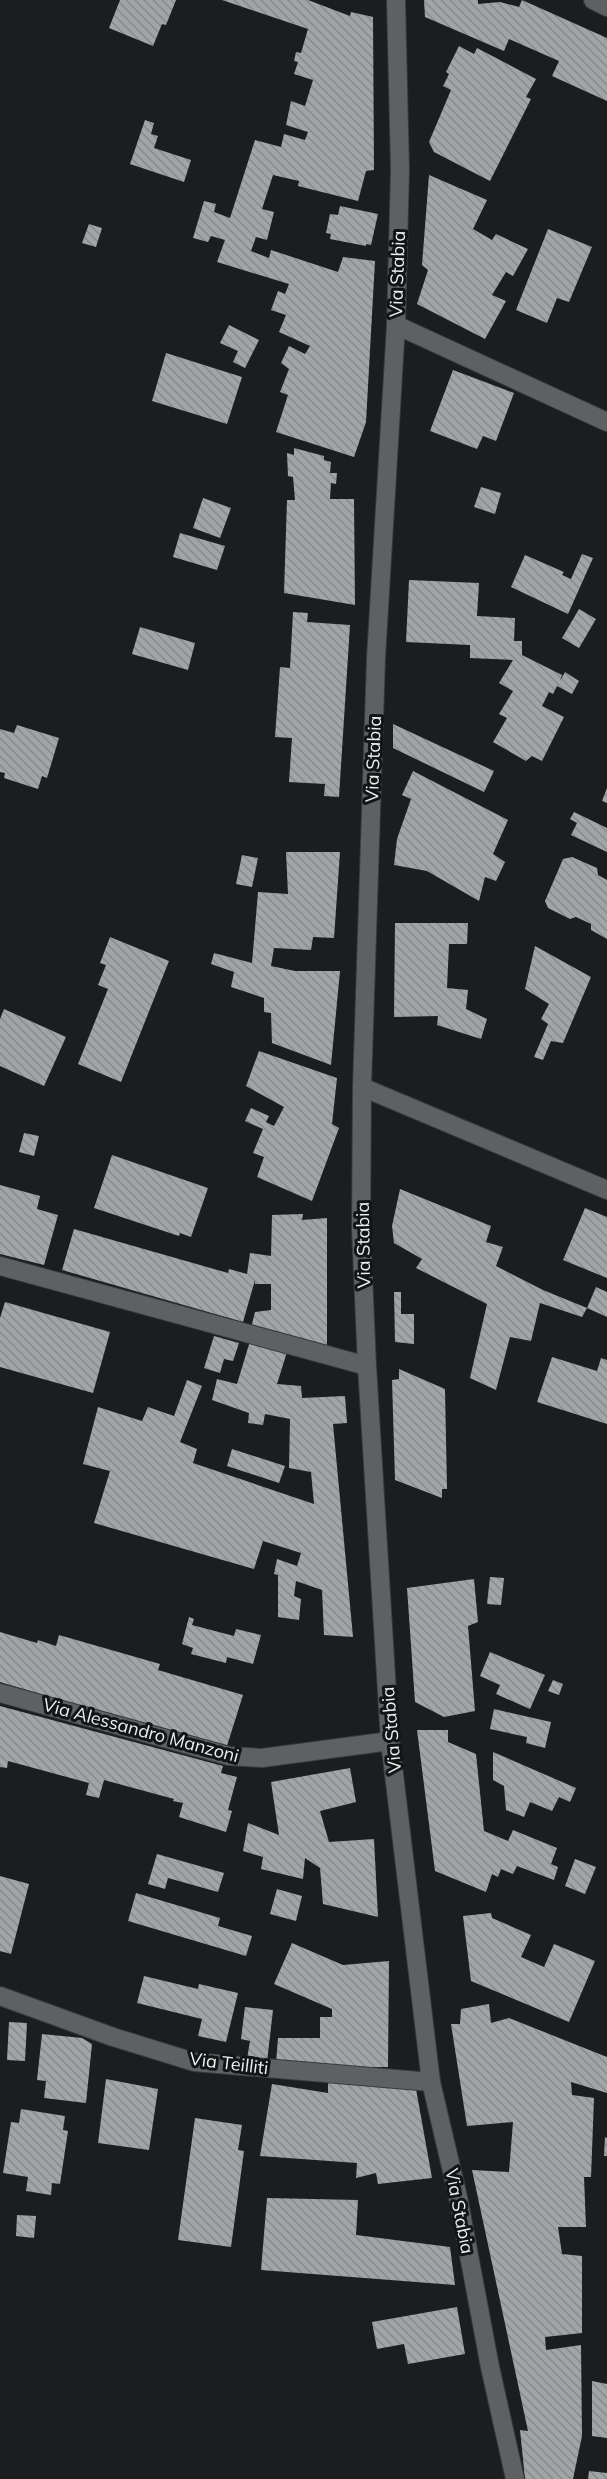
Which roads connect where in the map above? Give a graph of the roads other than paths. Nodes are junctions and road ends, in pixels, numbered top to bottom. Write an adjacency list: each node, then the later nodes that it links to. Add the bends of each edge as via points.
1 (396, 0): 4 (main road, Via Stabia, via 400,170)
2 (593, 0): 3 (main road)
3 (607, 7)
4 (396, 325): 5 (main road); 6 (main road, Via Stabia, via 376,658)
5 (607, 422)
6 (362, 1087): 7 (main road); 9 (main road, Via Stabia)
7 (607, 1190)
8 (0, 1266): 9 (main road)
9 (367, 1366): 11 (main road, Via Stabia)
10 (0, 1693): 11 (main road, Via Alessandro Manzoni, via 229,1756 262,1758)
11 (390, 1741): 13 (main road, Via Stabia)
12 (0, 1996): 13 (main road, Via Teilliti, via 194,2062)
13 (431, 2082): 14 (main road, Via Stabia, via 459,2197)
14 (515, 2479)

